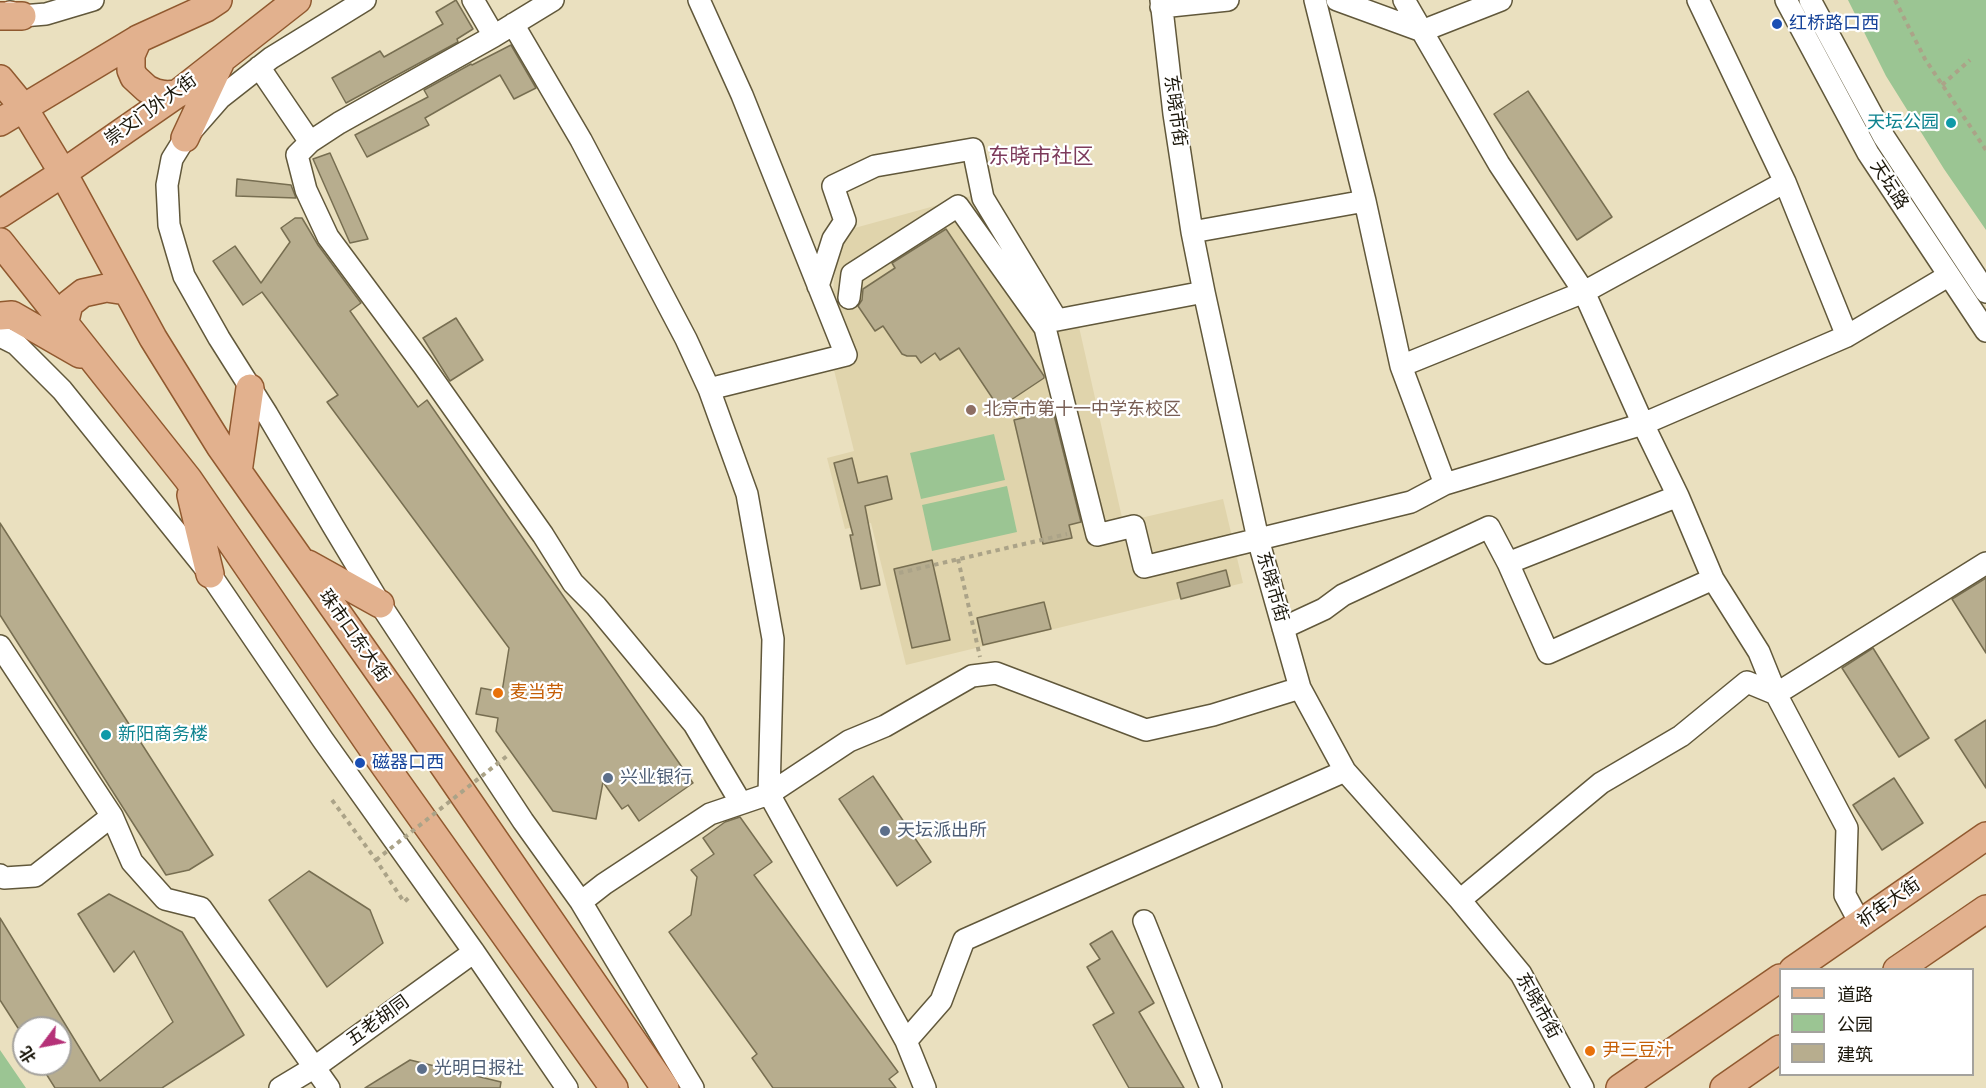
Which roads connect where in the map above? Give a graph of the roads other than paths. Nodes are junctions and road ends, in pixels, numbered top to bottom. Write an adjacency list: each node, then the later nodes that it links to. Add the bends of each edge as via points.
1 (93, 0): 17 (street, via 46,14)
2 (218, 0): 21 (main road)
3 (297, 0): 22 (main road, 崇文门外大街)
4 (366, 0): 23 (street)
5 (473, 0): 20 (street)
6 (553, 0): 18 (street)
7 (699, 0): 37 (street, via 742,94)
8 (1228, 0): 16 (street)
9 (1315, 0): 32 (street)
10 (1337, 0): 19 (street)
11 (1404, 0): 19 (street)
12 (1502, 0): 19 (street)
13 (1698, 0): 31 (street)
14 (1786, 0): 36 (street, 天坛路, via 1868,153)
15 (1810, 0): 41 (street, 天坛路, via 1884,137)
16 (1161, 3): 34 (street, 东晓市街)
17 (7, 13)
18 (513, 24): 20 (street); 52 (street, via 581,140)
19 (1422, 30): 40 (street, via 1499,164)
20 (494, 36): 29 (street)
21 (138, 39): 25 (main road, via 130,62 134,77 156,93); 26 (main road)
22 (224, 56): 25 (main road, 崇文门外大街); 28 (main road)
23 (259, 67): 28 (street, via 220,98); 29 (street)
24 (0, 80): 26 (main road, 珠市口东大街)
25 (177, 94): 30 (main road, 崇文门外大街)
26 (23, 107): 27 (main road); 30 (main road, 珠市口东大街)
27 (0, 122)
28 (185, 138): 51 (street, via 172,159 166,185 168,225 184,276)
29 (310, 142): 71 (street, via 297,154 306,190 328,237 423,365 573,583 694,723)
30 (63, 173): 33 (main road, 崇文门外大街); 38 (main road, 珠市口东大街)
31 (1785, 182): 40 (street); 48 (street)
32 (1365, 201): 34 (street); 50 (street)
33 (0, 214)
34 (1192, 232): 39 (street, 东晓市街)
35 (0, 242): 45 (main road)
36 (1948, 276): 46 (street, 天坛路); 48 (street)
37 (818, 286): 44 (street, via 833,239 845,220 833,186 875,166 973,149 983,198); 52 (street, via 846,355)
38 (126, 291): 45 (main road, via 106,288 83,293 69,304); 54 (main road, 珠市口东大街)
39 (1204, 292): 44 (street); 58 (street, 东晓市街)
40 (1584, 292): 50 (street); 53 (street)
41 (1986, 292)
42 (849, 298): 44 (street, via 852,274 958,206)
43 (0, 316): 49 (main road, via 12,315)
44 (1051, 324): 58 (street, via 1097,535 1134,526 1144,567)
45 (64, 325): 49 (main road)
46 (1986, 331)
47 (0, 336): 62 (street, via 16,344 62,390)
48 (1847, 336): 53 (street)
49 (94, 362): 55 (main road)
50 (1401, 366): 56 (street)
51 (250, 388): 54 (main road); 64 (street)
52 (709, 389): 70 (street, via 747,494 772,639)
53 (1643, 424): 56 (street); 57 (street)
54 (238, 472): 59 (main road, 珠市口东大街)
55 (188, 479): 62 (main road); 90 (main road, via 375,752)
56 (1445, 484): 58 (street, via 1411,502)
57 (1678, 496): 60 (street); 63 (street)
58 (1258, 539): 65 (street, 东晓市街)
59 (302, 561): 64 (main road); 91 (main road, 珠市口东大街)
60 (1508, 563): 63 (street, via 1548,653); 65 (street, via 1488,527 1343,595 1324,609)
61 (1986, 563): 68 (street)
62 (210, 574): 80 (street)
63 (1713, 579): 68 (street, via 1759,652)
64 (380, 604): 76 (street)
65 (1283, 628): 67 (street, 东晓市街)
66 (0, 646): 72 (street)
67 (1300, 688): 69 (street, 东晓市街); 70 (street, via 1213,716 1146,730 996,673 972,676 885,726 849,741)
68 (1776, 694): 75 (street, via 1747,682 1681,736 1601,783); 79 (street, via 1847,828 1845,895)
69 (1345, 771): 75 (street, 东晓市街); 84 (street, via 964,940 941,1001)
70 (769, 794): 71 (street); 84 (street)
71 (741, 803): 76 (street, via 710,814)
72 (112, 816): 74 (street, via 35,876); 86 (street, via 132,862 165,899 201,908)
73 (1986, 836): 79 (main road, 祈年大街)
74 (0, 875)
75 (1460, 900): 95 (street, 东晓市街, via 1521,974)
76 (581, 902): 92 (street)
77 (1986, 909): 82 (main road)
78 (1144, 921): 94 (street)
79 (1860, 923): 81 (main road, 祈年大街)
80 (474, 952): 86 (street, 五老胡同); 89 (street)
81 (1794, 968)
82 (1898, 968)
83 (1779, 979): 96 (main road)
84 (906, 1041): 93 (street)
85 (1779, 1050): 97 (main road)
86 (315, 1067): 87 (street, 五老胡同); 88 (street)
87 (280, 1088)
88 (329, 1088)
89 (567, 1088)
90 (614, 1088)
91 (665, 1088)
92 (693, 1088)
93 (925, 1088)
94 (1211, 1088)
95 (1583, 1088)
96 (1620, 1088)
97 (1724, 1088)

